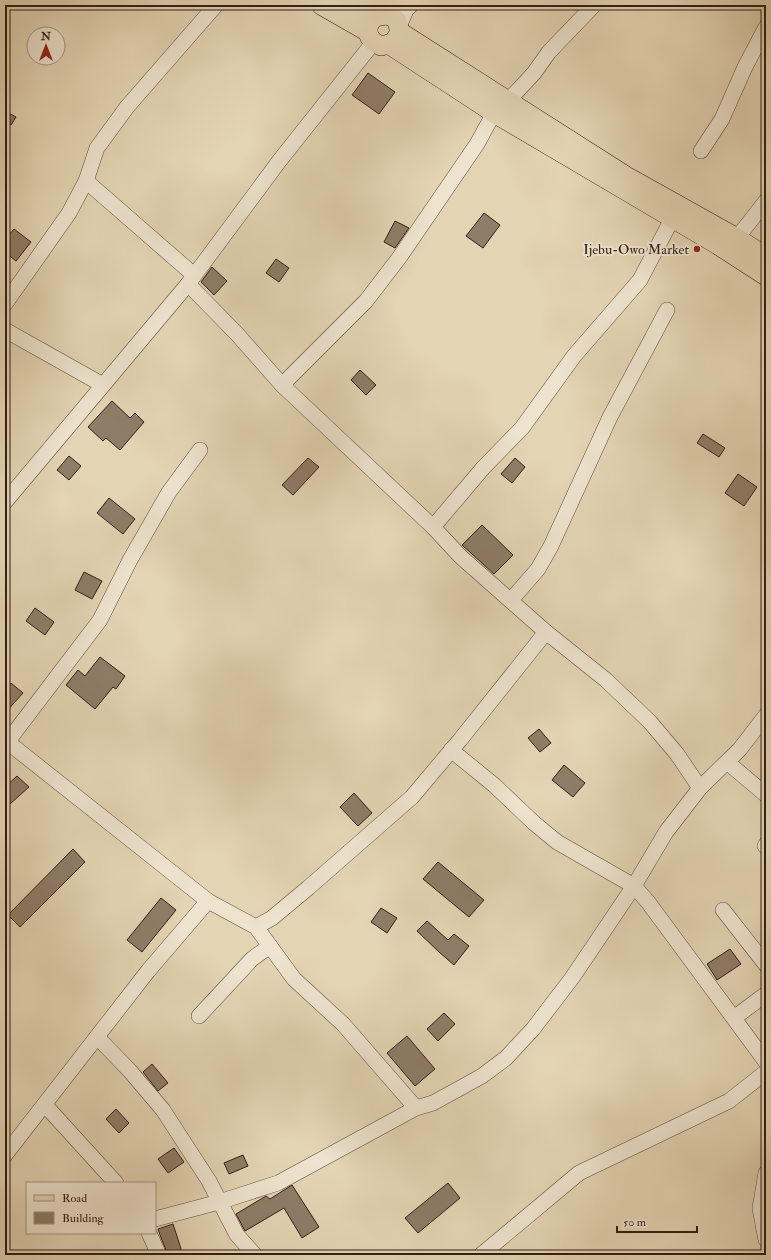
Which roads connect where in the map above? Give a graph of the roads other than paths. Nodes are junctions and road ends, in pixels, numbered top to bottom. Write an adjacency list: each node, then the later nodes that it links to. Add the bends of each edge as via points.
1 (216, 5): 9 (street, via 110,130 97,148)
2 (321, 5): 5 (main road)
3 (355, 5): 5 (main road)
4 (594, 5): 7 (street)
5 (391, 25): 7 (main road); 15 (street, via 280,160)
6 (766, 27): 8 (street, via 722,119)
7 (501, 107): 11 (main road); 12 (main road); 20 (street, via 399,258 366,301)
8 (701, 151)
9 (86, 181): 15 (street); 16 (street, via 69,213)
10 (766, 201): 12 (street)
11 (672, 219): 14 (main road); 23 (street, via 640,280 574,356 522,428 483,468)
12 (737, 238): 13 (main road)
13 (766, 257)
14 (766, 276)
15 (191, 279): 19 (street); 20 (street)
16 (5, 304)
17 (667, 310): 24 (street, via 610,416 551,546 538,569)
18 (5, 330): 19 (street)
19 (103, 385): 22 (street)
20 (282, 385): 23 (street)
21 (200, 450): 27 (street, via 170,492 130,560 100,620)
22 (5, 502)
23 (433, 527): 24 (street, via 461,557)
24 (511, 600): 25 (street)
25 (546, 632): 28 (street); 30 (street, via 606,680 650,722 677,754)
26 (766, 714): 29 (street)
27 (6, 742): 33 (street)
28 (451, 750): 32 (street, via 557,842); 35 (street, via 412,797 272,918)
29 (727, 762): 30 (street); 31 (street)
30 (700, 788): 32 (street, via 666,832)
31 (766, 795)
32 (634, 886): 40 (street); 45 (street, via 554,1004 506,1058 461,1089 433,1103)
33 (208, 901): 35 (street); 41 (street)
34 (723, 910): 37 (street)
35 (256, 927): 36 (street)
36 (270, 946): 39 (street, via 252,960); 45 (street, via 294,979 343,1024)
37 (766, 965)
38 (766, 994): 40 (street)
39 (199, 1016)
40 (734, 1018): 42 (street)
41 (96, 1037): 44 (street); 49 (street, via 164,1110 209,1181)
42 (766, 1062)
43 (766, 1072): 55 (street, via 730,1101 579,1174)
44 (45, 1105): 46 (street); 48 (street)
45 (416, 1108): 49 (street, via 278,1183)
46 (5, 1155)
47 (766, 1173): 52 (street, via 760,1208)
48 (115, 1182)
49 (219, 1202): 50 (street); 54 (street, via 237,1235)
50 (156, 1219)
51 (149, 1234): 53 (street)
52 (766, 1240)
53 (159, 1255)
54 (255, 1255)
55 (480, 1255)

